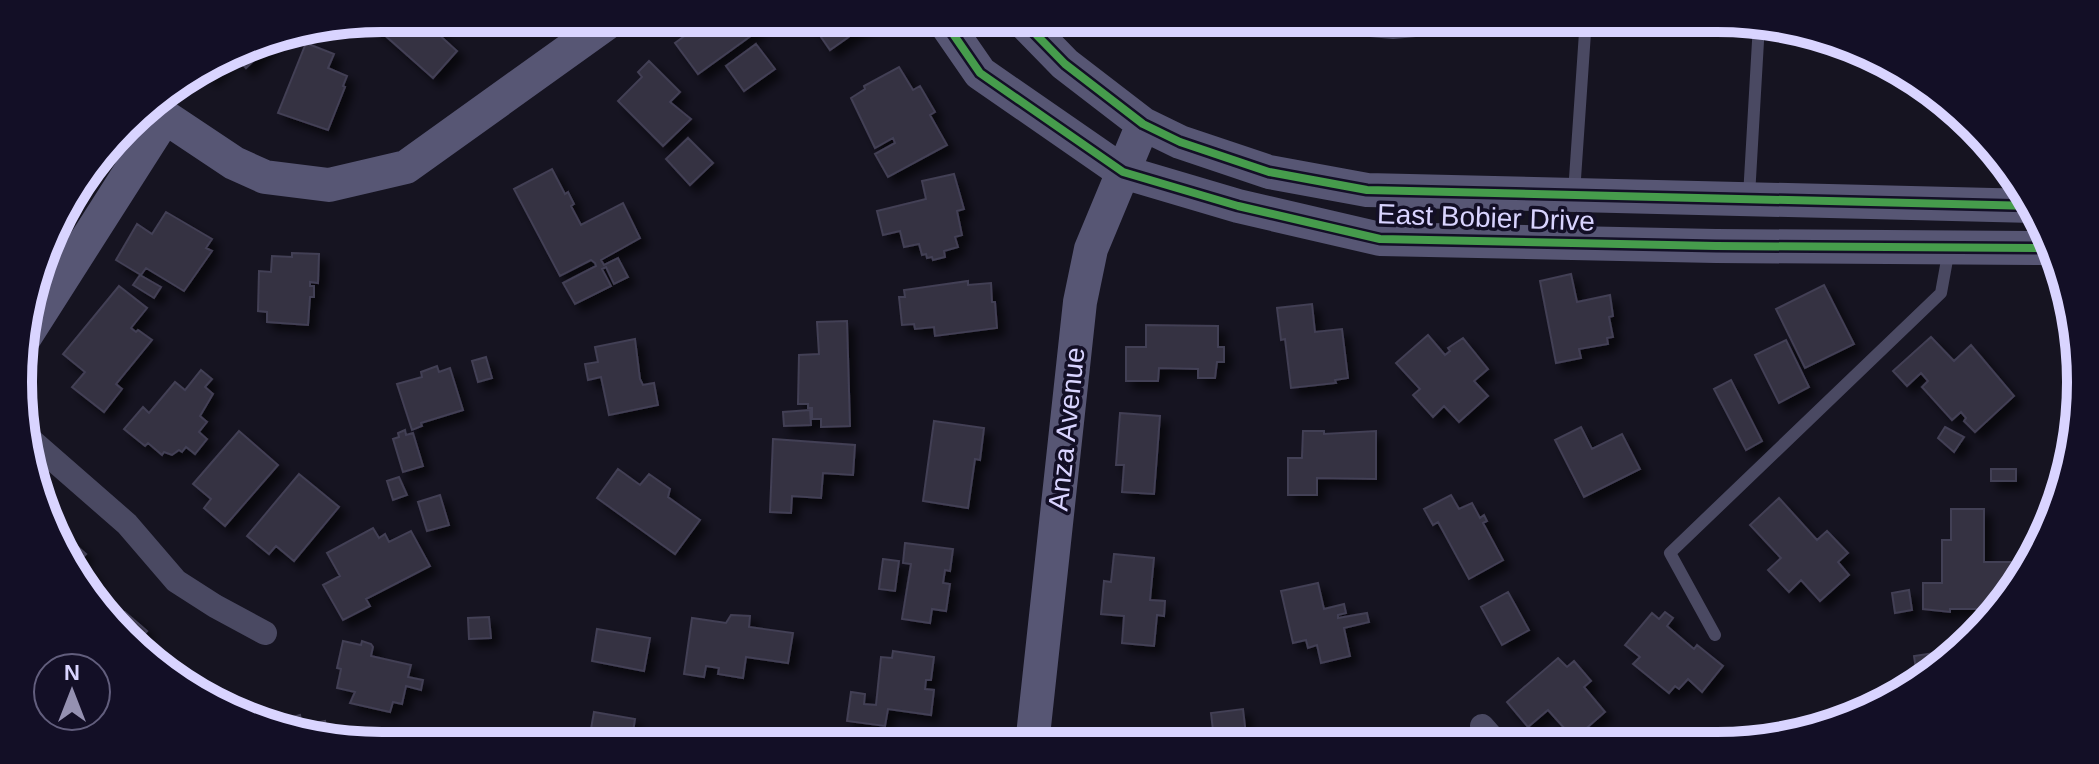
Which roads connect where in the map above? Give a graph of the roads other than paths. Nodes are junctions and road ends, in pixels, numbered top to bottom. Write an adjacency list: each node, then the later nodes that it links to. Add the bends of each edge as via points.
1 (594, 32): 8 (main road, via 406,167 329,185 265,177 234,163)
2 (952, 32): 11 (main road, East Bobier Drive, via 980,73)
3 (1034, 32): 10 (main road, East Bobier Drive, via 1065,64)
4 (1382, 32): 5 (lane)
5 (1404, 32)
6 (1585, 32): 12 (lane)
7 (1758, 35): 13 (lane)
8 (159, 113)
9 (152, 118): 17 (main road)
10 (1143, 124): 11 (main road, Anza Avenue); 12 (main road, East Bobier Drive, via 1269,172 1367,190)
11 (1123, 172): 16 (main road, East Bobier Drive, via 1380,239); 21 (main road, Anza Avenue, via 1091,249 1080,302)
12 (1574, 193): 13 (main road, East Bobier Drive)
13 (1748, 200): 14 (main road, East Bobier Drive)
14 (2019, 206)
15 (2040, 248): 16 (main road, East Bobier Drive)
16 (1949, 249): 20 (lane, via 1941,293 1670,553)
17 (40, 311)
18 (38, 447): 19 (street, via 127,524 176,581)
19 (265, 633)
20 (1715, 635)
21 (1033, 732)

